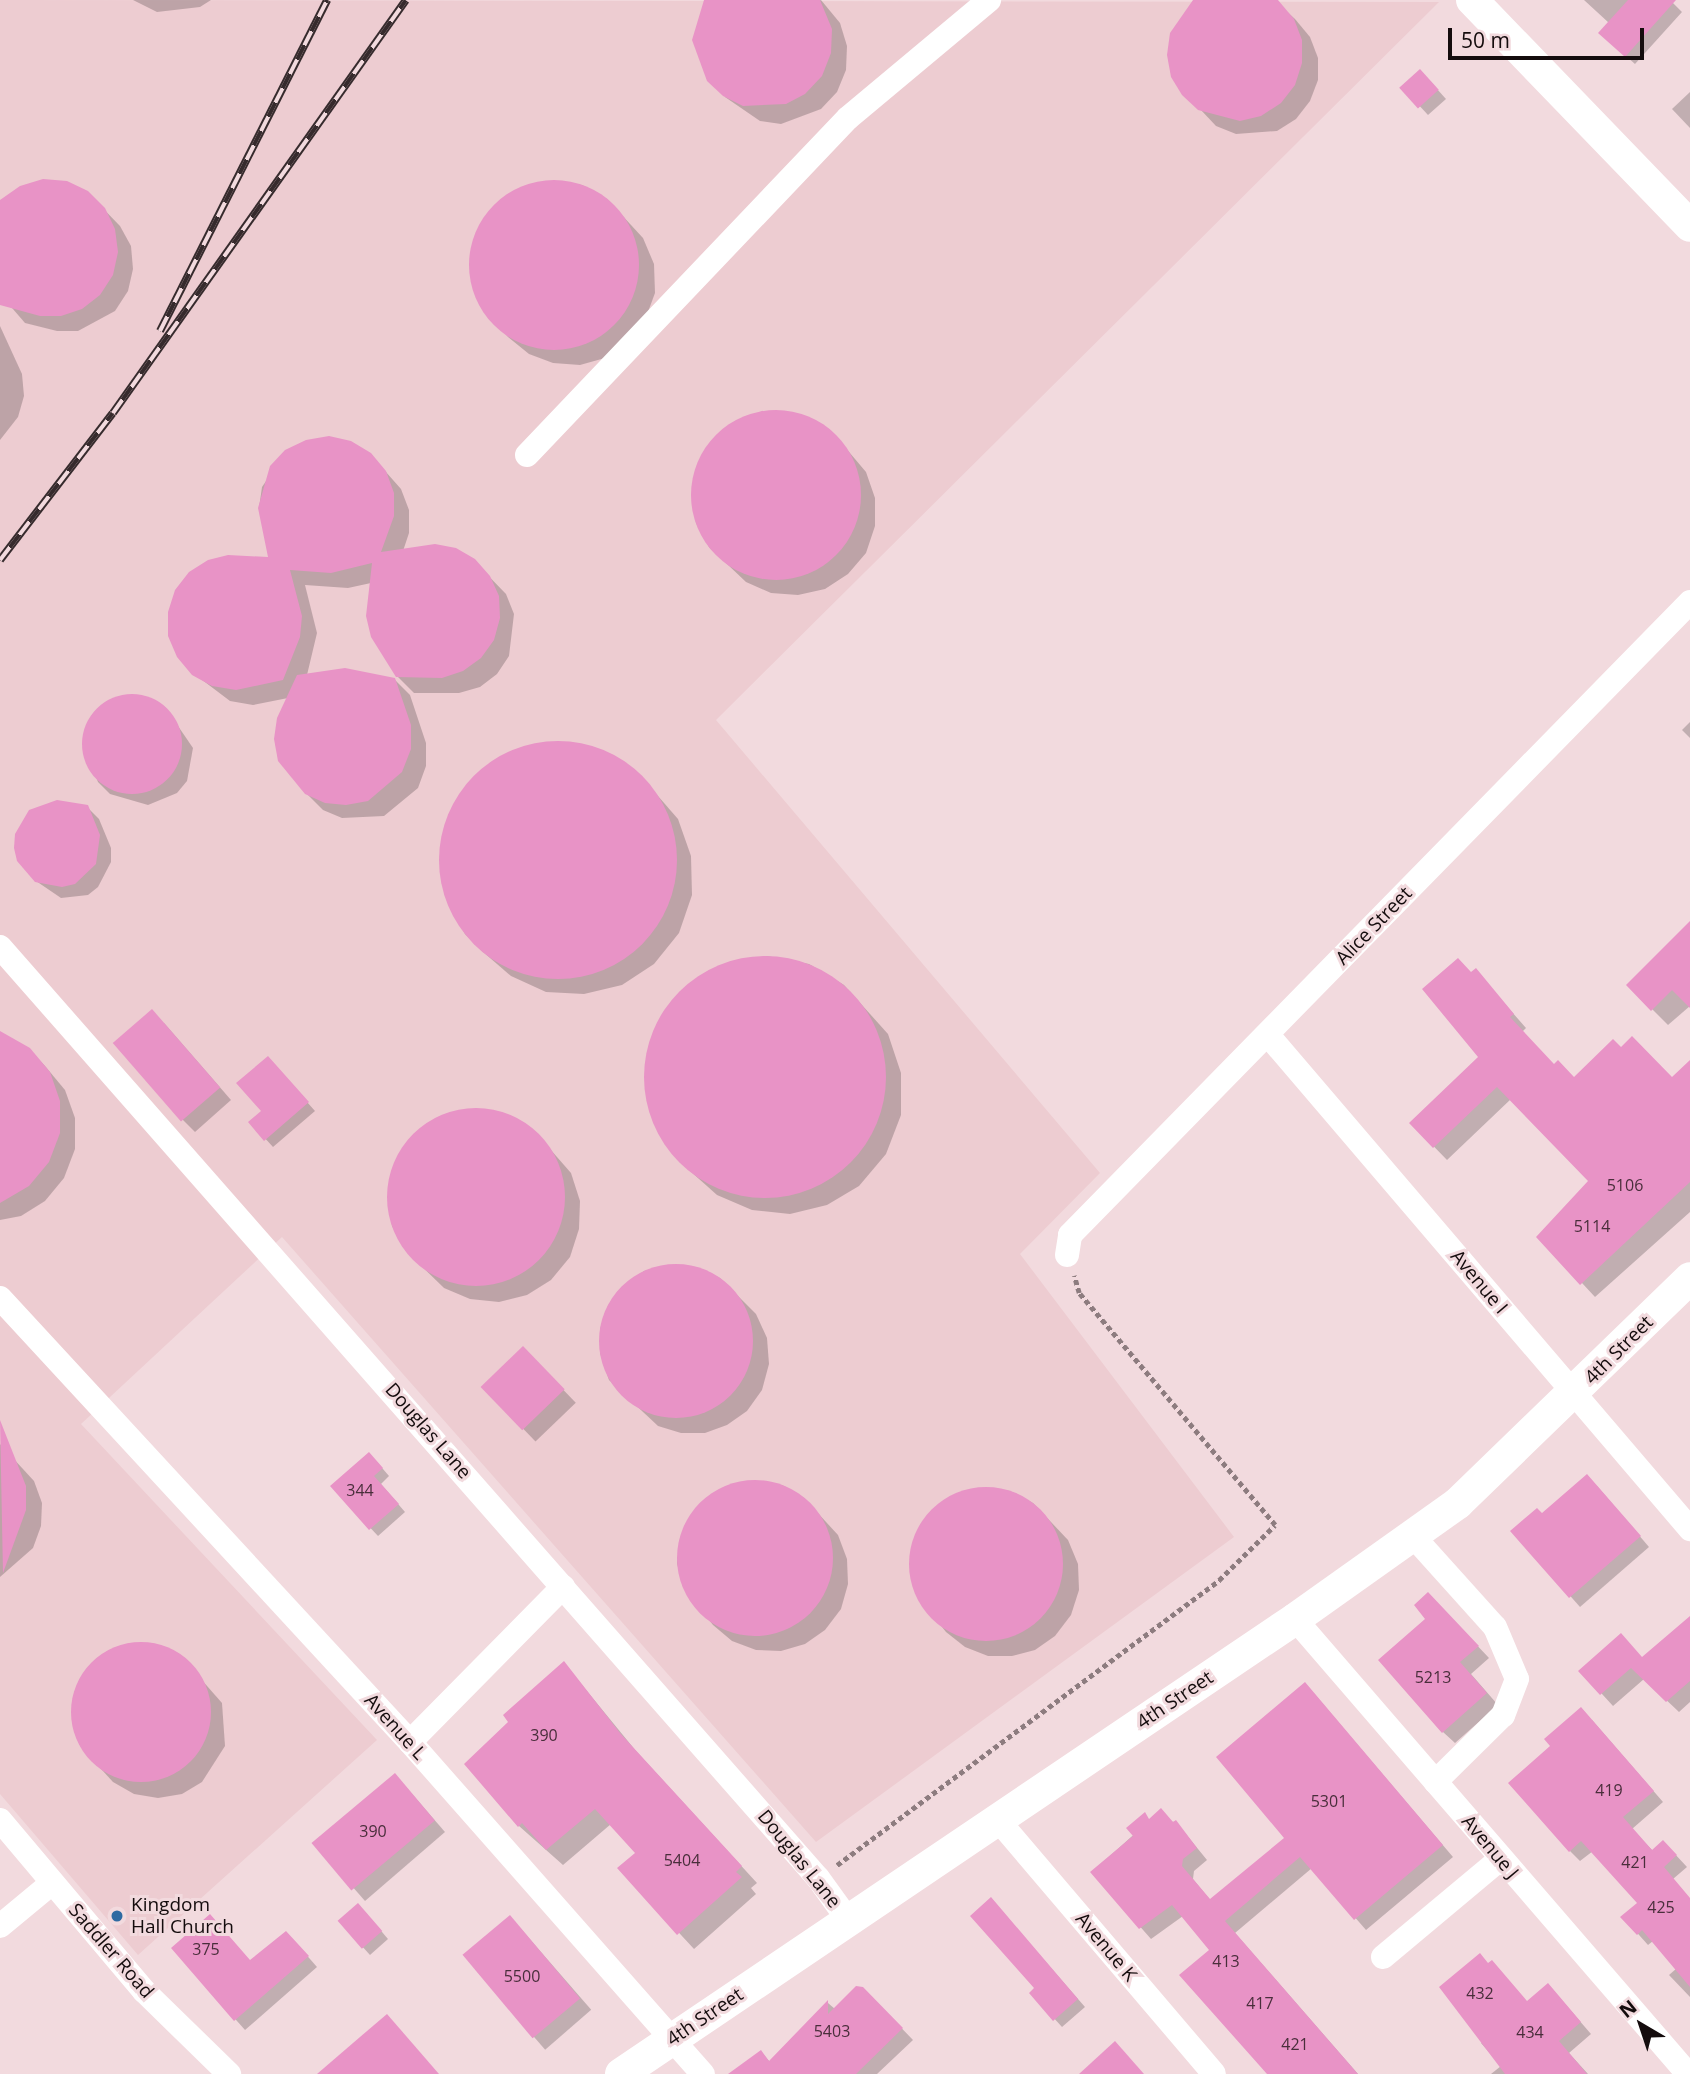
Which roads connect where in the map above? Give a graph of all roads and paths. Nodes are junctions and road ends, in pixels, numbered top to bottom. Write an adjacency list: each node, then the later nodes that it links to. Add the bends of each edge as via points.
1 (989, 0): 6 (street, via 848,118)
2 (1472, 0): 3 (main road)
3 (1557, 89): 4 (main road); 5 (main road)
4 (1690, 212)
5 (1690, 226)
6 (527, 455)
7 (1690, 602): 9 (street, Alice Street)
8 (0, 947): 16 (street, Douglas Lane)
9 (1268, 1035): 10 (street, Alice Street, via 1070,1235); 13 (street, Avenue I)
10 (1067, 1255): 23 (path, via 1079,1293 1275,1525 1219,1580)
11 (1690, 1278): 13 (main road, 4th Street)
12 (0, 1298): 18 (street, Avenue L)
13 (1574, 1394): 14 (street, Avenue I); 15 (main road, 4th Street, via 1458,1503)
14 (1690, 1529)
15 (1413, 1536): 17 (main road, 4th Street); 19 (street, via 1495,1627 1517,1679 1503,1715)
16 (563, 1587): 18 (street); 23 (street, Douglas Lane)
17 (1295, 1619): 19 (street, Avenue J); 21 (main road, 4th Street)
18 (410, 1742): 28 (street, Avenue L)
19 (1435, 1782): 22 (street, Avenue J)
20 (0, 1820): 24 (street, Saddler Road)
21 (998, 1820): 25 (main road, 4th Street); 32 (street, Avenue K)
22 (1500, 1859): 27 (street); 33 (street, Avenue J)
23 (818, 1878): 25 (street, Douglas Lane)
24 (52, 1883): 26 (street); 29 (street, Saddler Road, via 144,1991)
25 (849, 1921): 28 (main road, 4th Street)
26 (0, 1926)
27 (1383, 1957)
28 (673, 2039): 30 (main road, 4th Street); 31 (street, Avenue L)
29 (229, 2074)
30 (621, 2074)
31 (704, 2074)
32 (1214, 2074)
33 (1688, 2074)

